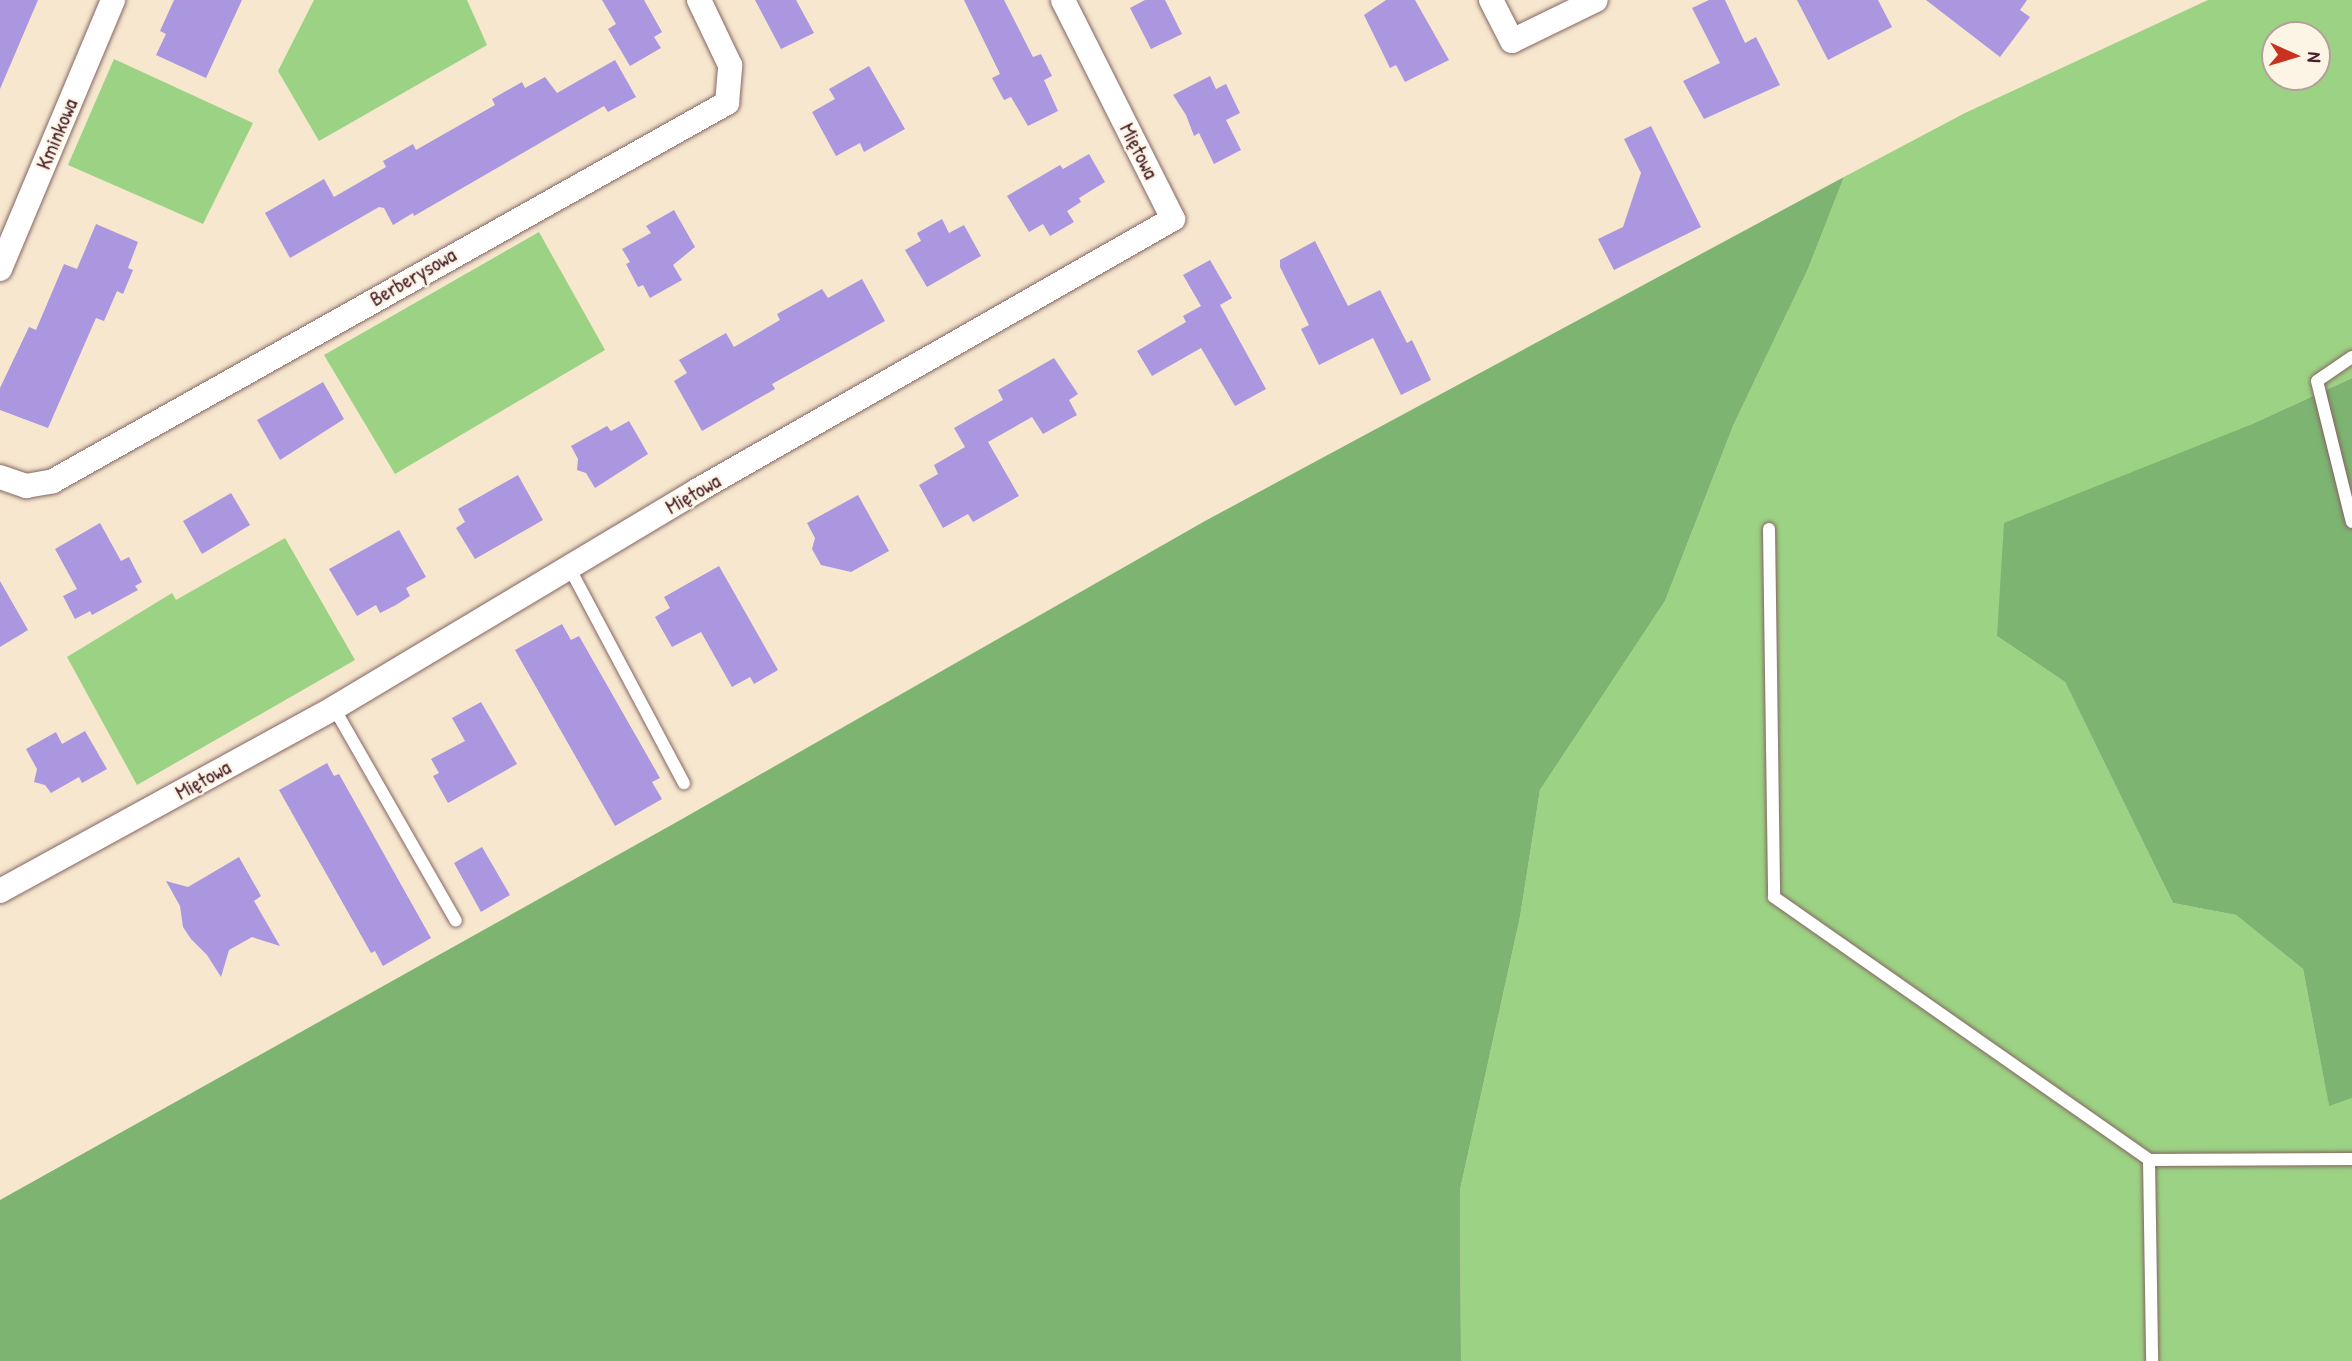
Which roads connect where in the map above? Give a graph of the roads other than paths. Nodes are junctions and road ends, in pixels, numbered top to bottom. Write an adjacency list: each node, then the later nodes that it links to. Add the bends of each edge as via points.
1 (113, 0): 6 (street, Kminkowa)
2 (699, 0): 8 (street, Berberysowa, via 730,65 727,103 53,481 26,486)
3 (1063, 0): 11 (street, Miętowa, via 1173,219)
4 (1491, 0): 5 (street, via 1512,41)
5 (1596, 0)
6 (0, 269)
7 (2352, 357): 9 (lane, via 2317,381)
8 (0, 477)
9 (2352, 522)
10 (1769, 529): 17 (lane, via 1774,897)
11 (569, 567): 12 (street, Miętowa); 13 (lane)
12 (334, 708): 14 (street, Miętowa); 15 (lane)
13 (684, 783)
14 (0, 891)
15 (456, 921)
16 (2352, 1159): 17 (lane)
17 (2149, 1160): 18 (lane)
18 (2152, 1361)

